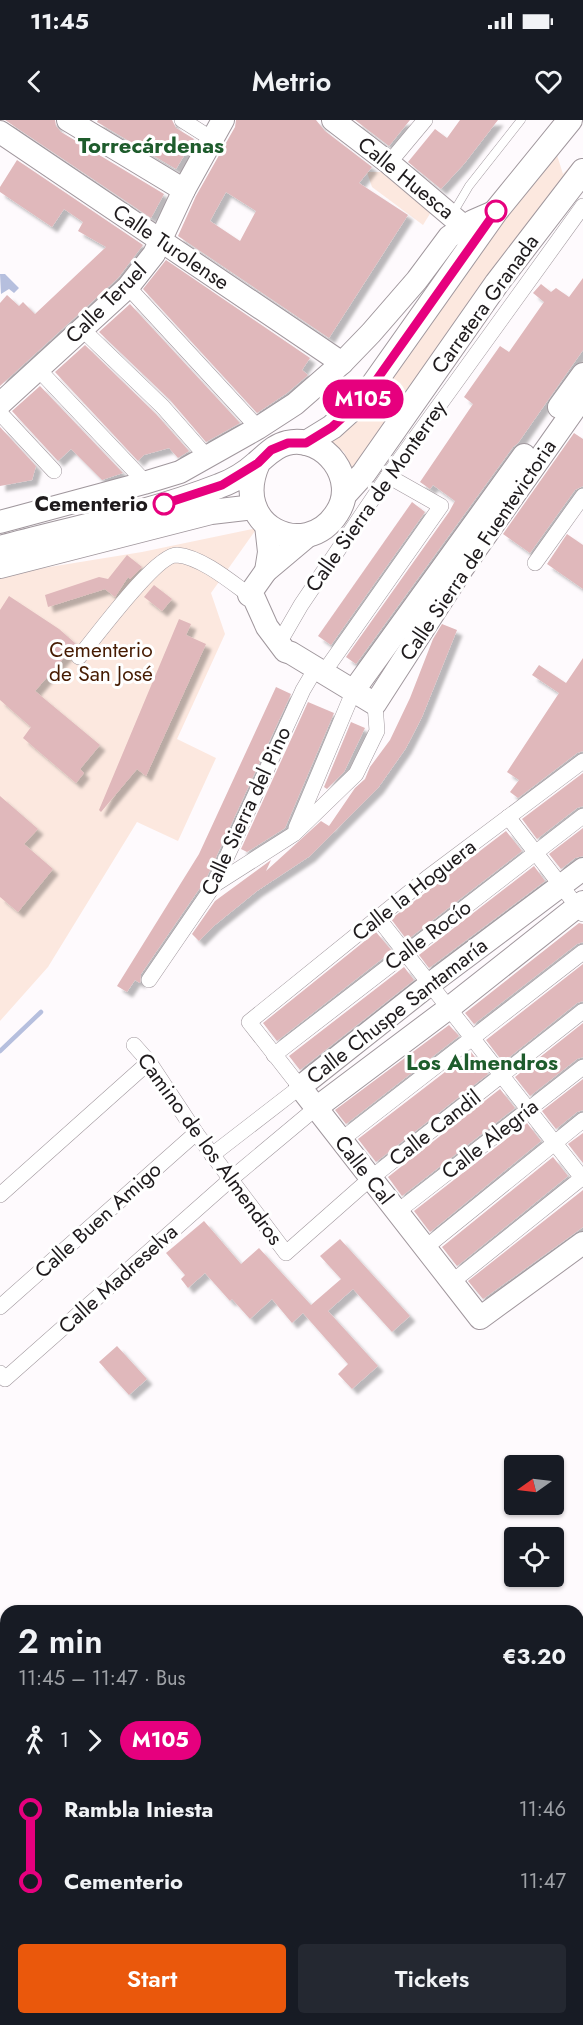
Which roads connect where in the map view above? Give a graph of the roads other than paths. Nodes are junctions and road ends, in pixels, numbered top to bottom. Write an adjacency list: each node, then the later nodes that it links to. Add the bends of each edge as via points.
1 (68, 120): 11 (street)
2 (182, 120): 7 (street)
3 (333, 120): 9 (street, Calle Huesca)
4 (425, 120): 9 (street)
5 (521, 120): 13 (lane, via 469,186)
6 (565, 123): 13 (main road, Carretera Granada, via 496,211)
7 (218, 130): 11 (street, Calle Teruel)
8 (0, 132): 14 (street, Calle Turolense)
9 (389, 163): 13 (street, Calle Huesca)
10 (583, 171): 30 (main road, Carretera Granada, via 498,283 364,473)
11 (184, 190): 14 (street, Calle Teruel)
12 (583, 206): 28 (street, Calle Sierra de Monterrey)
13 (465, 226): 17 (street, Carretera Granada, via 449,237 417,280); 24 (main road, Carretera Granada, via 363,399 332,427)
14 (161, 240): 15 (street, Calle Teruel); 17 (street, Calle Turolense)
15 (128, 287): 16 (street, Calle Teruel); 23 (street)
16 (82, 329): 18 (street, Calle Teruel); 25 (street, via 163,407)
17 (342, 363): 23 (street, Carretera Granada, via 295,404)
18 (38, 369): 21 (street, Calle Teruel); 29 (street)
19 (583, 374): 43 (street)
20 (583, 397): 44 (street, Calle Sierra de Fuentevictoria, via 462,569)
21 (0, 404)
22 (0, 413): 27 (street)
23 (258, 428): 25 (street, Carretera Granada)
24 (306, 443): 26 (main road, Carretera Granada, via 288,443 271,450); 30 (main road, via 322,449 335,461 343,477)
25 (207, 457): 29 (street, Carretera Granada, via 180,472)
26 (258, 463): 32 (main road, via 250,492); 35 (main road, Carretera Granada, via 230,482 204,492)
27 (54, 471)
28 (388, 476): 40 (street, Calle Sierra de Monterrey); 42 (street, Calle Sierra del Pino, via 441,507)
29 (146, 483): 33 (street, Carretera Granada)
30 (344, 495): 34 (main road, Carretera Granada, via 338,512 326,526)
31 (583, 496): 36 (street)
32 (260, 516): 34 (main road, via 280,533); 37 (main road, via 211,512); 38 (street, via 268,552)
33 (0, 522)
34 (310, 534): 38 (street)
35 (0, 548)
36 (536, 563)
37 (0, 566)
38 (267, 571): 39 (street)
39 (249, 595): 40 (street); 41 (street, via 203,563 177,555 166,558 149,572)
40 (279, 643): 42 (street, via 285,651)
41 (80, 657)
42 (320, 670): 43 (street); 51 (street, Calle Sierra del Pino, via 303,690)
43 (354, 690): 44 (street); 48 (street)
44 (375, 705): 48 (street, via 377,731 357,774)
45 (583, 761): 47 (street, Calle la Hoguera)
46 (583, 816): 49 (street, Calle Rocío)
47 (508, 817): 49 (street); 54 (street, Calle la Hoguera)
48 (294, 834): 51 (street)
49 (536, 853): 52 (street); 55 (street, Calle Rocío)
50 (583, 869): 52 (street, Calle Chuspe Santamaría)
51 (214, 885): 57 (street, Calle Sierra del Pino)
52 (561, 886): 53 (street); 58 (street, Calle Chuspe Santamaría)
53 (581, 908): 59 (street, Calle Chuspe Santamaría)
54 (378, 918): 55 (street); 61 (street, Calle la Hoguera)
55 (405, 952): 58 (street); 64 (street, Calle Rocío)
56 (583, 952): 62 (street)
57 (149, 980)
58 (430, 984): 59 (street); 68 (street, Calle Chuspe Santamaría)
59 (449, 1008): 62 (street); 69 (street, Calle Chuspe Santamaría)
60 (583, 1011): 67 (street, Calle Candil)
61 (249, 1022): 64 (street, Calle Cal)
62 (472, 1039): 67 (street); 73 (street)
63 (134, 1045): 65 (street, Camino de los Almendros)
64 (274, 1055): 68 (street, Calle Cal)
65 (149, 1062): 72 (street, Camino de los Almendros); 79 (street)
66 (583, 1067): 70 (street, Calle Alegría)
67 (501, 1075): 70 (street); 76 (street, Calle Candil)
68 (300, 1087): 69 (street, Calle Cal); 75 (street, Calle Chuspe Santamaría)
69 (316, 1108): 73 (street, Calle Cal); 78 (street, Calle Chuspe Santamaría)
70 (529, 1110): 74 (street); 80 (street, Calle Alegría)
71 (583, 1120): 74 (street)
72 (196, 1133): 75 (street, Camino de los Almendros); 85 (street, Calle Buen Amigo)
73 (341, 1140): 76 (street, Calle Cal)
74 (554, 1143): 77 (street); 82 (street)
75 (212, 1155): 78 (street, Camino de los Almendros)
76 (371, 1178): 80 (street, Calle Cal); 83 (street, Calle Candil)
77 (583, 1178): 84 (street)
78 (231, 1179): 83 (street, Camino de los Almendros); 86 (street, Calle Madreselva)
79 (0, 1194)
80 (397, 1212): 82 (street, Calle Cal)
81 (583, 1243): 84 (street, Calle Cal, via 480,1318)
82 (425, 1248): 84 (street, Calle Cal)
83 (286, 1253)
84 (452, 1282)
85 (0, 1307)
86 (3, 1376)

